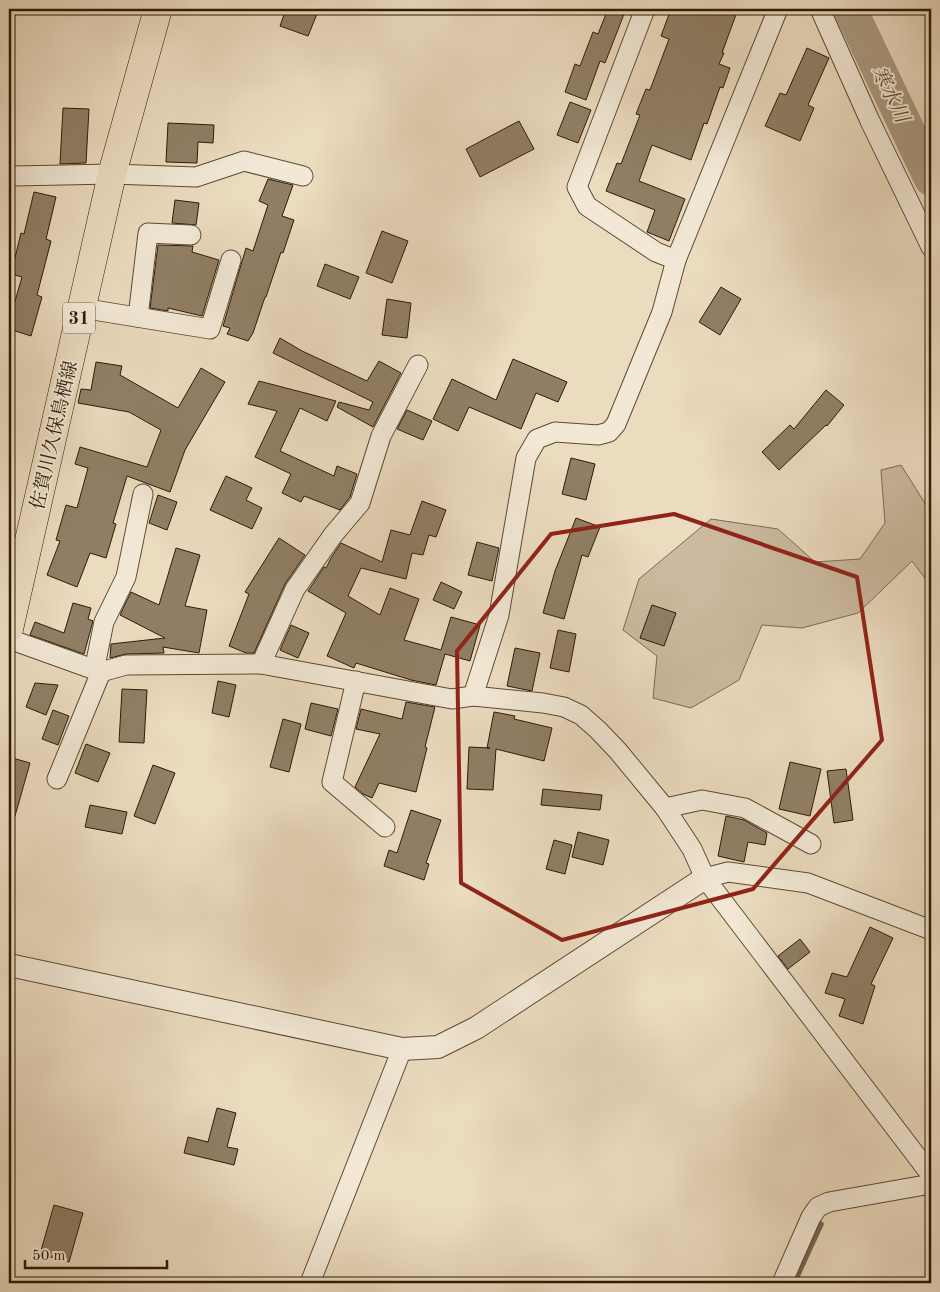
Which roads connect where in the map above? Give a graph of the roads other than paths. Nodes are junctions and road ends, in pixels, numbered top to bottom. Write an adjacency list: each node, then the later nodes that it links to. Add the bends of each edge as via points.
1 (158, 9): 5 (main road, 佐賀川久保鳥栖線 / 31)
2 (645, 9): 11 (street, via 576,187 587,206 656,252)
3 (778, 9): 11 (street)
4 (820, 9): 9 (street)
5 (112, 174): 6 (street); 7 (street, via 196,176 244,161); 12 (main road, 佐賀川久保鳥栖線 / 31)
6 (9, 175)
7 (303, 176)
8 (191, 235): 13 (street, via 148,233)
9 (931, 247)
10 (230, 260): 13 (street, via 210,328)
11 (676, 260): 21 (street, via 662,312 616,424 609,432 598,435 554,432 538,439 526,458 499,615)
12 (81, 308): 13 (street); 16 (main road, 佐賀川久保鳥栖線 / 31)
13 (138, 317)
14 (418, 364): 18 (street, via 381,436 360,503 295,589)
15 (142, 494): 19 (street, via 126,577 104,622 96,662)
16 (9, 629)
17 (9, 639): 19 (street)
18 (261, 664): 19 (street, via 126,665); 20 (street)
19 (101, 672): 22 (street)
20 (356, 681): 21 (street, via 452,699); 24 (street, via 332,782)
21 (473, 696): 23 (street, via 543,703 564,707 581,715 618,751)
22 (57, 779)
23 (665, 808): 25 (street, via 702,800 745,808); 26 (street, via 692,849)
24 (385, 827)
25 (811, 844)
26 (705, 878): 27 (street, via 728,872 808,883); 29 (street, via 476,1028 438,1047); 30 (street)
27 (931, 930)
28 (9, 965): 29 (street)
29 (402, 1048): 32 (street)
30 (931, 1175)
31 (931, 1184): 33 (street, via 829,1202 818,1207)
32 (310, 1283)
33 (782, 1283)

